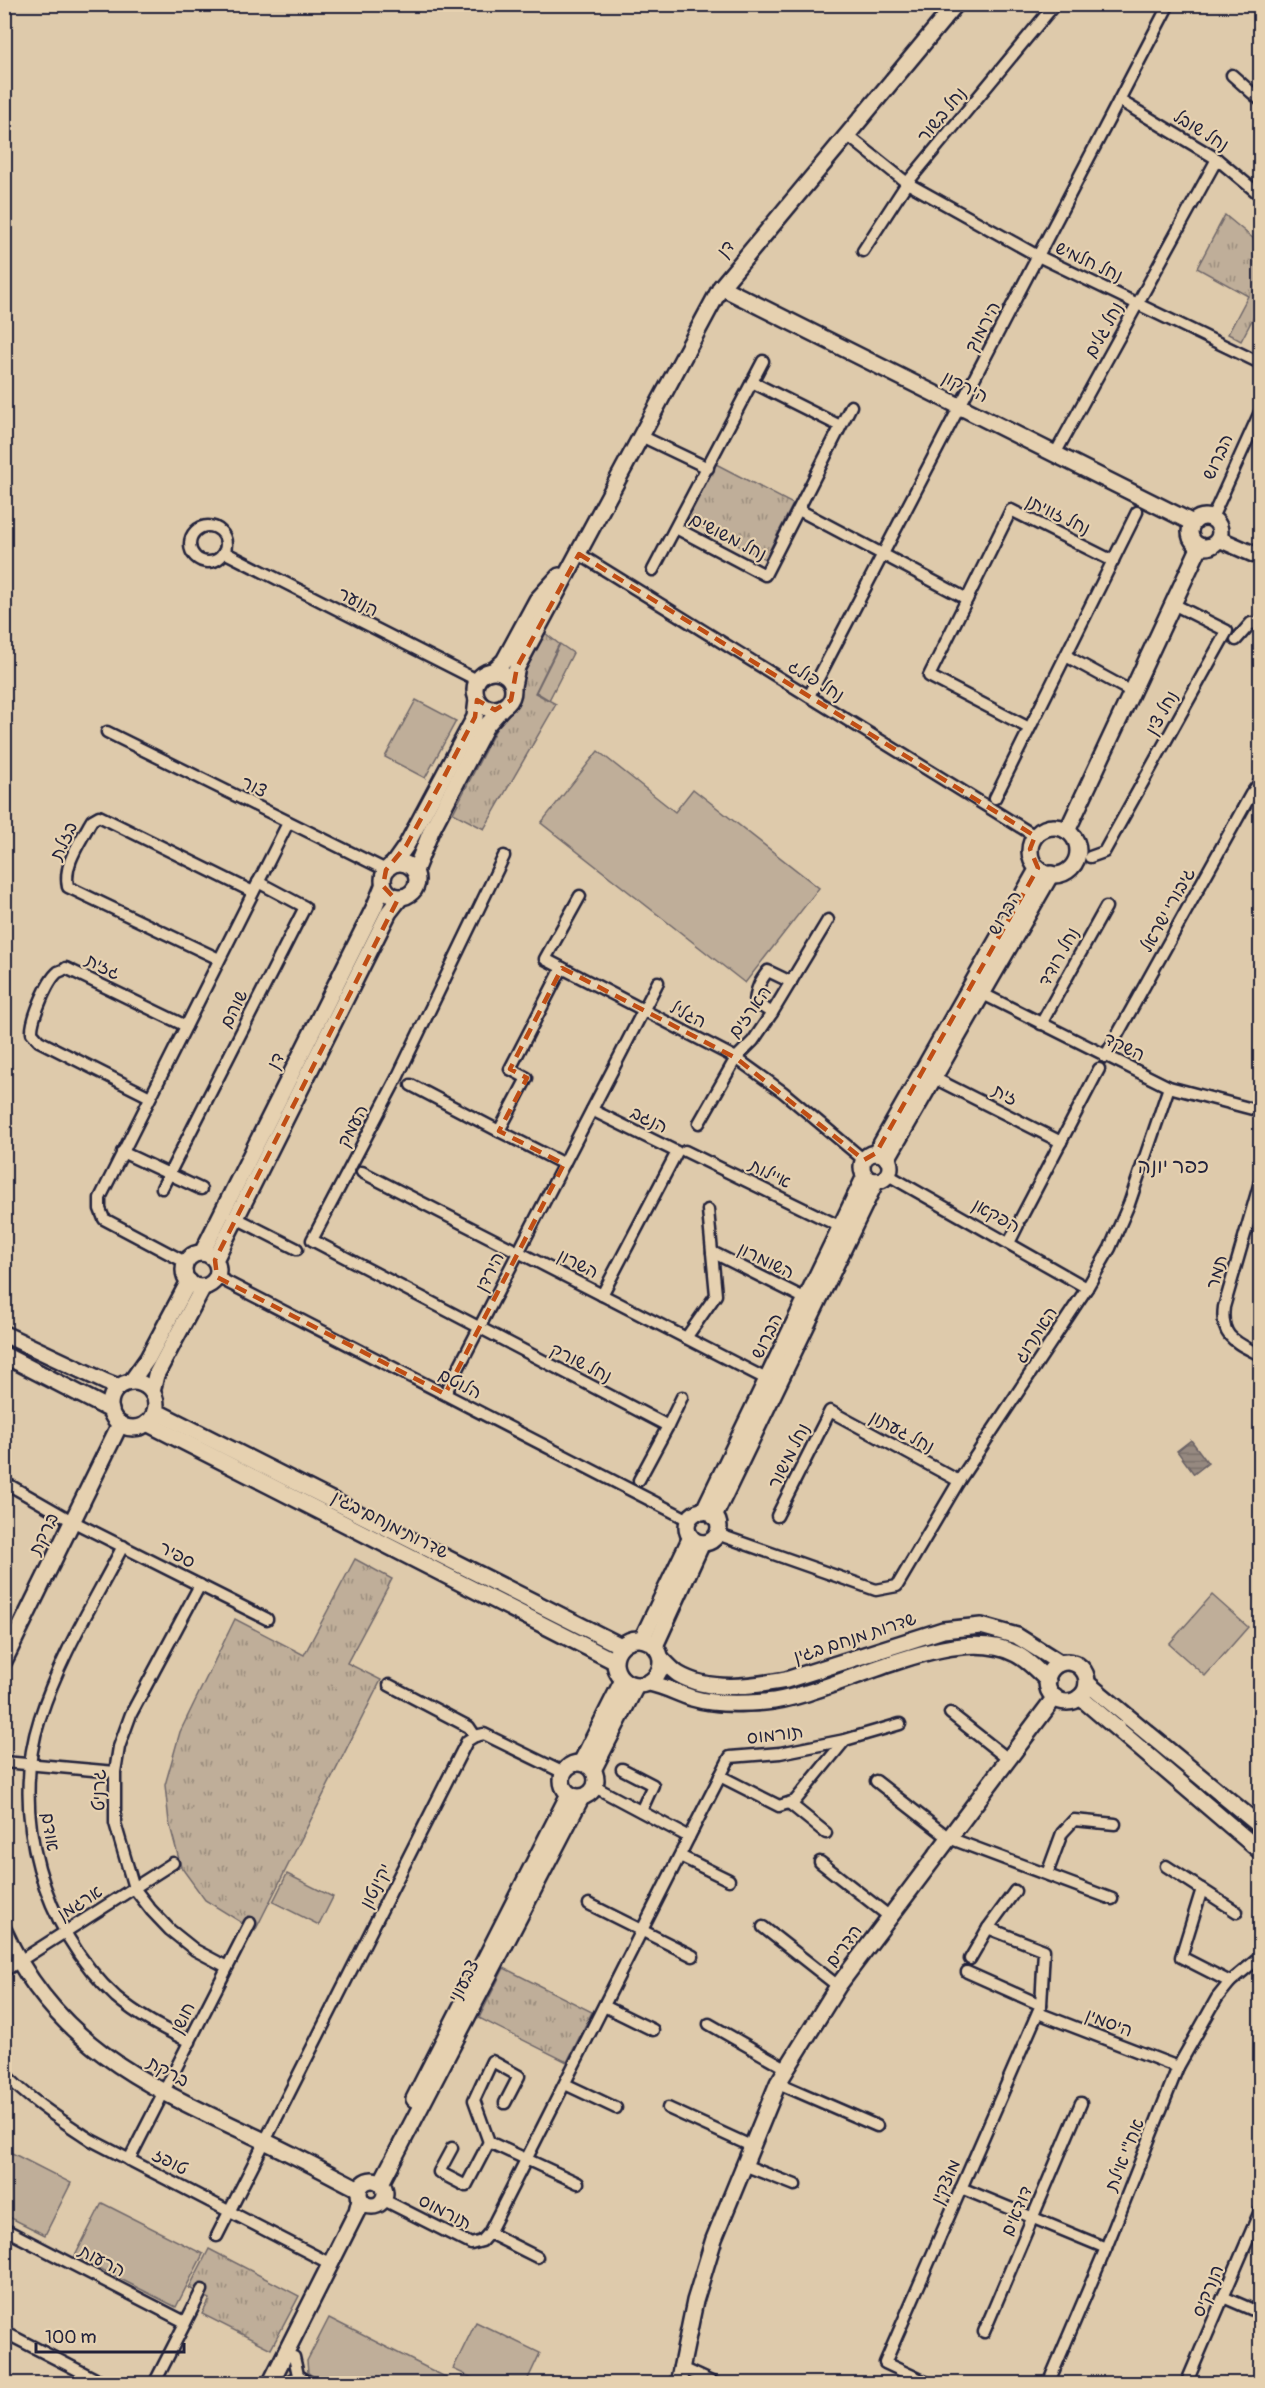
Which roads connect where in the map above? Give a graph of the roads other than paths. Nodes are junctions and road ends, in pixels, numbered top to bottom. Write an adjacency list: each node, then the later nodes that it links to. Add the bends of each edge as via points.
1 (956, 4): 7 (street, דן)
2 (1054, 4): 9 (street, נחל בשור)
3 (1169, 4): 5 (street, הירמוך)
4 (1232, 75): 6 (street)
5 (1119, 100): 8 (street, נחל שובל); 12 (street, הירמוך)
6 (1260, 100)
7 (852, 138): 9 (street, נחל חלמיש); 13 (street, דן)
8 (1216, 159): 10 (street, נחל שובל); 14 (street, נחל גלים)
9 (907, 183): 11 (street, נחל בשור); 12 (street, נחל חלמיש)
10 (1260, 195)
11 (863, 251)
12 (1038, 256): 14 (street, נחל חלמיש); 19 (street, הירמוך)
13 (720, 287): 19 (street, הירקון); 22 (street, דן)
14 (1138, 303): 16 (street, נחל חלמיש); 23 (street, נחל גלים)
15 (763, 362): 17 (street, נחל משושים)
16 (1260, 363)
17 (752, 382): 21 (street); 24 (street, נחל משושים)
18 (851, 406): 21 (street, נחל משושים)
19 (960, 406): 23 (street, הירקון); 34 (street, הירמוך)
20 (1260, 412): 27 (street, הברוש)
21 (840, 426): 25 (street, נחל משושים)
22 (641, 436): 24 (street); 33 (street, דן)
23 (1055, 454): 28 (street, הירקון)
24 (708, 468): 29 (street, נחל משושים)
25 (799, 510): 29 (street, נחל משושים, via 765,575); 34 (street)
26 (1137, 512): 36 (street)
27 (1212, 518): 28 (street, via 1201,517); 30 (street, via 1219,525)
28 (1193, 523): 31 (street, via 1191,536)
29 (676, 528): 37 (street, נחל משושים)
30 (1219, 539): 31 (street, via 1211,546); 35 (street)
31 (1200, 546): 39 (street)
32 (224, 552): 44 (street, הנוער)
33 (579, 554): 43 (street, דן, via 537,600 504,662); 45 (street, דן, via 517,667); 47 (street, נחל פולג)
34 (882, 556): 38 (street); 47 (street, הירמוך)
35 (1260, 558)
36 (1113, 561): 38 (street, נחל זוויתן, via 1011,510); 42 (street)
37 (653, 570)
38 (967, 599): 50 (street, נחל זוויתן, via 929,676)
39 (1173, 604): 46 (street); 58 (street, נחל צין, via 1227,631 1104,852)
40 (1260, 624): 41 (street, via 1251,623)
41 (1236, 640)
42 (1066, 656): 46 (street); 50 (street)
43 (494, 670): 44 (street); 45 (street, via 506,675)
44 (477, 680): 48 (street)
45 (513, 686): 49 (street, via 511,700)
46 (1132, 692): 55 (street)
47 (809, 696): 56 (street, נחל פולג)
48 (477, 700): 49 (street, via 488,709); 59 (street, via 476,717 406,846)
49 (502, 708): 61 (street, via 480,736 431,831)
50 (1029, 728): 53 (street)
51 (107, 732): 54 (street, צור)
52 (1260, 782): 77 (street, גיבורי ישראל)
53 (995, 798)
54 (288, 822): 59 (street, צור); 63 (street, שוהם)
55 (1067, 831): 56 (street, via 1052,827); 60 (street, via 1076,843 1076,859 1066,871)
56 (1035, 836): 60 (street, via 1031,856)
57 (504, 856): 113 (street, העמק, via 398,1078 312,1240)
58 (1090, 857)
59 (390, 867): 61 (street, via 409,864); 62 (street, via 383,875)
60 (1044, 871): 72 (street, הברוש); 91 (street, הברוש)
61 (416, 872): 65 (street, via 415,889)
62 (383, 886): 65 (street); 106 (street, דן)
63 (256, 887): 68 (street, שוהם); 68 (street, בזלת, via 99,816 89,825 70,861 68,887); 94 (street, שוהם, via 305,907)
64 (580, 896): 69 (street, הגליל, via 545,959)
65 (400, 898): 100 (street, דן, via 389,912)
66 (1106, 907): 75 (street, נחל רודד)
67 (828, 920): 71 (street, הארזים)
68 (219, 959): 76 (street, שוהם)
69 (562, 968): 73 (street, הגליל); 87 (street, via 510,1070 526,1078)
70 (658, 982): 73 (street)
71 (791, 982): 74 (street, הארזים); 74 (street, via 768,971 762,979 755,1002)
72 (981, 993): 75 (street, השקד); 80 (street, הברוש)
73 (643, 1011): 78 (street, הגליל); 84 (street)
74 (772, 1013): 78 (street, הארזים)
75 (1041, 1024): 77 (street, השקד)
76 (186, 1026): 83 (street, שוהם); 83 (street, גזית, via 66,968 48,986 32,1024 32,1033 39,1041)
77 (1105, 1056): 82 (street, השקד)
78 (736, 1059): 86 (street, הארזים); 91 (street, הגליל)
79 (1099, 1069): 88 (street)
80 (934, 1078): 88 (street, זית); 91 (street, הברוש)
81 (411, 1085): 87 (street)
82 (1169, 1087): 85 (street, השקד); 110 (street, האתרוג, via 1129,1204)
83 (150, 1097): 90 (street, שוהם)
84 (592, 1110): 92 (street, הירדן); 111 (street, הנגב, via 677,1152)
85 (1260, 1111)
86 (699, 1122)
87 (499, 1131): 92 (street)
88 (1061, 1142): 102 (street)
89 (685, 1151): 101 (street, איילות)
90 (122, 1152): 94 (street); 107 (street, שוהם, via 100,1198 104,1219)
91 (876, 1157): 95 (street, via 890,1167); 95 (street, via 862,1168)
92 (564, 1164): 104 (street, הירדן)
93 (363, 1172): 104 (street, השרון)
94 (169, 1174): 97 (street, שוהם); 98 (street)
95 (876, 1177): 101 (street, הברוש); 102 (street, הפקאן); 118 (street, הברוש)
96 (1260, 1182): 117 (street, תמר, via 1222,1318 1230,1337)
97 (162, 1188)
98 (201, 1189)
99 (708, 1210): 105 (street, השומרון)
100 (236, 1218): 103 (street); 106 (street, דן)
101 (841, 1227): 112 (street, הברוש)
102 (1009, 1243): 110 (street, הפקאן)
103 (297, 1249)
104 (519, 1252): 111 (street, השרון); 113 (street, הירדן)
105 (712, 1252): 112 (street, השומרון); 115 (street, השומרון, via 716,1295)
106 (208, 1257): 107 (street, via 192,1256); 108 (street, via 218,1269)
107 (187, 1263): 109 (street, via 185,1271)
108 (217, 1277): 109 (street, via 212,1283); 121 (street, הלוטם)
109 (196, 1284): 119 (street, via 148,1358); 120 (street)
110 (1087, 1288): 129 (street, האתרוג)
111 (602, 1295): 115 (street, השרון)
112 (806, 1299): 118 (street, הברוש)
113 (479, 1329): 121 (street, הירדן); 127 (street, נחל שורק)
114 (4, 1334): 119 (street, via 106,1382)
115 (686, 1338): 118 (street, השרון)
116 (4, 1355): 123 (street)
117 (1260, 1355)
118 (772, 1382): 131 (street, הברוש)
119 (125, 1385): 120 (street, via 142,1384); 123 (street, via 112,1397)
120 (152, 1392): 125 (street, via 156,1404)
121 (445, 1394): 131 (street, הלוטם)
122 (682, 1397): 127 (street)
123 (111, 1410): 126 (street)
124 (830, 1411): 129 (street, נחל געתון); 132 (street, נחל מישור)
125 (151, 1417): 126 (street, via 134,1428); 139 (street, שדרות מנחם בגין); 142 (street, שדרות מנחם בגין)
126 (120, 1424): 133 (street, ברקת)
127 (668, 1426): 128 (street)
128 (639, 1480)
129 (959, 1481): 134 (street, האתרוג, via 897,1586 876,1590)
130 (4, 1490): 133 (street, via 11,1486)
131 (702, 1516): 134 (street, via 718,1526); 135 (street, via 687,1528)
132 (777, 1516)
133 (72, 1521): 136 (street, ספיר); 141 (street, ברקת)
134 (717, 1534): 135 (street, via 709,1542)
135 (696, 1540): 140 (street)
136 (123, 1546): 137 (street, ספיר); 155 (street, אודם, via 61,1668 40,1718)
137 (200, 1585): 138 (street, ספיר); 158 (street, גרניט, via 130,1714)
138 (267, 1618)
139 (621, 1646): 140 (street, via 635,1639); 142 (street)
140 (653, 1648): 143 (street, שדרות מנחם בגין, via 677,1674 717,1686 786,1680 943,1630 981,1626 1017,1636); 145 (street, via 659,1672)
141 (4, 1661)
142 (614, 1661): 145 (street, via 615,1668)
143 (1060, 1663): 144 (street); 147 (street, via 1081,1667 1086,1676)
144 (1048, 1681): 145 (street, שדרות מנחם בגין, via 1016,1654 965,1644 767,1702 716,1702 692,1698 666,1687); 148 (street)
145 (636, 1683): 156 (street)
146 (389, 1685): 151 (street, via 469,1727)
147 (1084, 1690): 148 (street, via 1067,1702); 167 (street); 171 (street)
148 (1055, 1697): 153 (street, הדרים)
149 (950, 1713): 153 (street)
150 (900, 1724): 152 (street, תורמוס)
151 (475, 1736): 159 (street, via 484,1734); 216 (street, יקינטון, via 467,1741)
152 (845, 1740): 160 (street, תורמוס, via 780,1753 730,1756); 164 (street, via 795,1802)
153 (1008, 1759): 170 (street, הדרים)
154 (4, 1762): 155 (street)
155 (28, 1765): 158 (street); 189 (street, אודם, via 30,1816 38,1861)
156 (587, 1767): 159 (street, via 571,1765); 162 (street, via 597,1781)
157 (622, 1769): 165 (street, via 653,1785)
158 (115, 1772): 178 (street, גרניט, via 115,1823)
159 (564, 1773): 163 (street, via 562,1784)
160 (720, 1776): 164 (street, via 779,1806); 169 (street, תורמוס)
161 (876, 1781): 170 (street)
162 (595, 1787): 163 (street, via 590,1794); 165 (street)
163 (575, 1796): 223 (street, צבעוני)
164 (789, 1803): 168 (street)
165 (641, 1811): 169 (street)
166 (1115, 1824): 176 (street, via 1074,1820 1062,1833)
167 (1260, 1826)
168 (826, 1833)
169 (689, 1837): 172 (street, תורמוס)
170 (949, 1838): 176 (street); 184 (street, הדרים)
171 (1260, 1851)
172 (680, 1856): 177 (street); 190 (street, תורמוס)
173 (820, 1862): 184 (street)
174 (173, 1863): 178 (street, ארגמן)
175 (1166, 1866): 179 (street)
176 (1047, 1874): 181 (street)
177 (729, 1880)
178 (134, 1888): 189 (street, ארגמן); 195 (street, גרניט, via 170,1930 195,1950)
179 (1202, 1889): 183 (street); 198 (street, via 1181,1958)
180 (1016, 1891): 187 (street)
181 (1112, 1899)
182 (589, 1904): 190 (street)
183 (1237, 1912)
184 (890, 1917): 199 (street, הדרים)
185 (250, 1923): 195 (street, חושן)
186 (763, 1927): 199 (street)
187 (988, 1928): 193 (street); 201 (street, via 1044,1950)
188 (4, 1931): 194 (street, ברקת)
189 (65, 1932): 194 (street, ארגמן); 204 (street, אודם, via 90,1969 117,1997 145,2019)
190 (642, 1932): 191 (street); 200 (street, תורמוס)
191 (693, 1956)
192 (1260, 1957): 198 (street, אח"י אילת)
193 (970, 1959)
194 (18, 1962): 196 (street, ארגמן); 210 (street, ברקת, via 75,2032 101,2054)
195 (227, 1967): 204 (street, חושן)
196 (4, 1971)
197 (967, 1972): 201 (street, היסמין)
198 (1230, 1982): 205 (street, אח"י אילת)
199 (838, 1986): 206 (street, הדרים)
200 (604, 2006): 203 (street); 208 (street, תורמוס)
201 (1039, 2009): 205 (street, היסמין); 226 (street, מוצקין)
202 (709, 2024): 206 (street)
203 (653, 2030)
204 (189, 2042): 210 (street, חושן)
205 (1178, 2067): 234 (street, אח"י אילת)
206 (786, 2068): 209 (street, הדרים)
207 (4, 2073): 220 (street, טופז, via 59,2119)
208 (565, 2084): 213 (street); 221 (street, תורמוס)
209 (778, 2084): 215 (street); 218 (street, הדרים)
210 (163, 2093): 216 (street, ברקת); 220 (street, חושן)
211 (505, 2103): 217 (street, via 519,2076 492,2061 474,2100)
212 (1081, 2103): 230 (street, דודאים)
213 (616, 2108)
214 (668, 2108): 218 (street)
215 (877, 2126)
216 (265, 2141): 227 (street, ברקת); 229 (street, יקינטון)
217 (489, 2142): 219 (street, תורמוס, via 466,2186 439,2172); 221 (street)
218 (751, 2146): 222 (street, הדרים)
219 (452, 2148)
220 (129, 2160): 229 (street, טופז)
221 (526, 2160): 224 (street); 232 (street, תורמוס)
222 (744, 2165): 225 (street); 244 (street, הדרים, via 714,2239)
223 (377, 2182): 227 (street, via 364,2182); 227 (street, via 386,2191)
224 (578, 2183)
225 (795, 2185)
226 (961, 2188): 230 (street); 246 (street, מוצקין, via 885,2363)
227 (368, 2199): 232 (street, תורמוס, via 471,2244 482,2241); 236 (street, via 357,2211); 243 (street)
228 (1260, 2211): 238 (street, הנרקיס)
229 (230, 2212): 233 (street, יקינטון); 236 (street, טופז)
230 (1032, 2217): 234 (street); 242 (street, דודאים)
231 (4, 2229): 240 (street, הרעות)
232 (489, 2233): 235 (street, תורמוס)
233 (217, 2236)
234 (1106, 2248): 253 (street, אח"י אילת)
235 (537, 2257)
236 (331, 2264): 249 (street)
237 (202, 2290): 240 (street)
238 (1223, 2297): 239 (street); 254 (street, הנרקיס)
239 (1260, 2313)
240 (185, 2322): 248 (street)
241 (4, 2332): 247 (street)
242 (984, 2332)
243 (294, 2358): 245 (street, via 295,2369); 250 (street)
244 (679, 2367): 251 (street, הדרים); 252 (street)
245 (306, 2381): 250 (street, via 291,2379)
246 (930, 2383)
247 (105, 2384)
248 (154, 2384)
249 (270, 2384)
250 (282, 2384)
251 (678, 2384)
252 (716, 2384)
253 (1048, 2384)
254 (1186, 2384)

